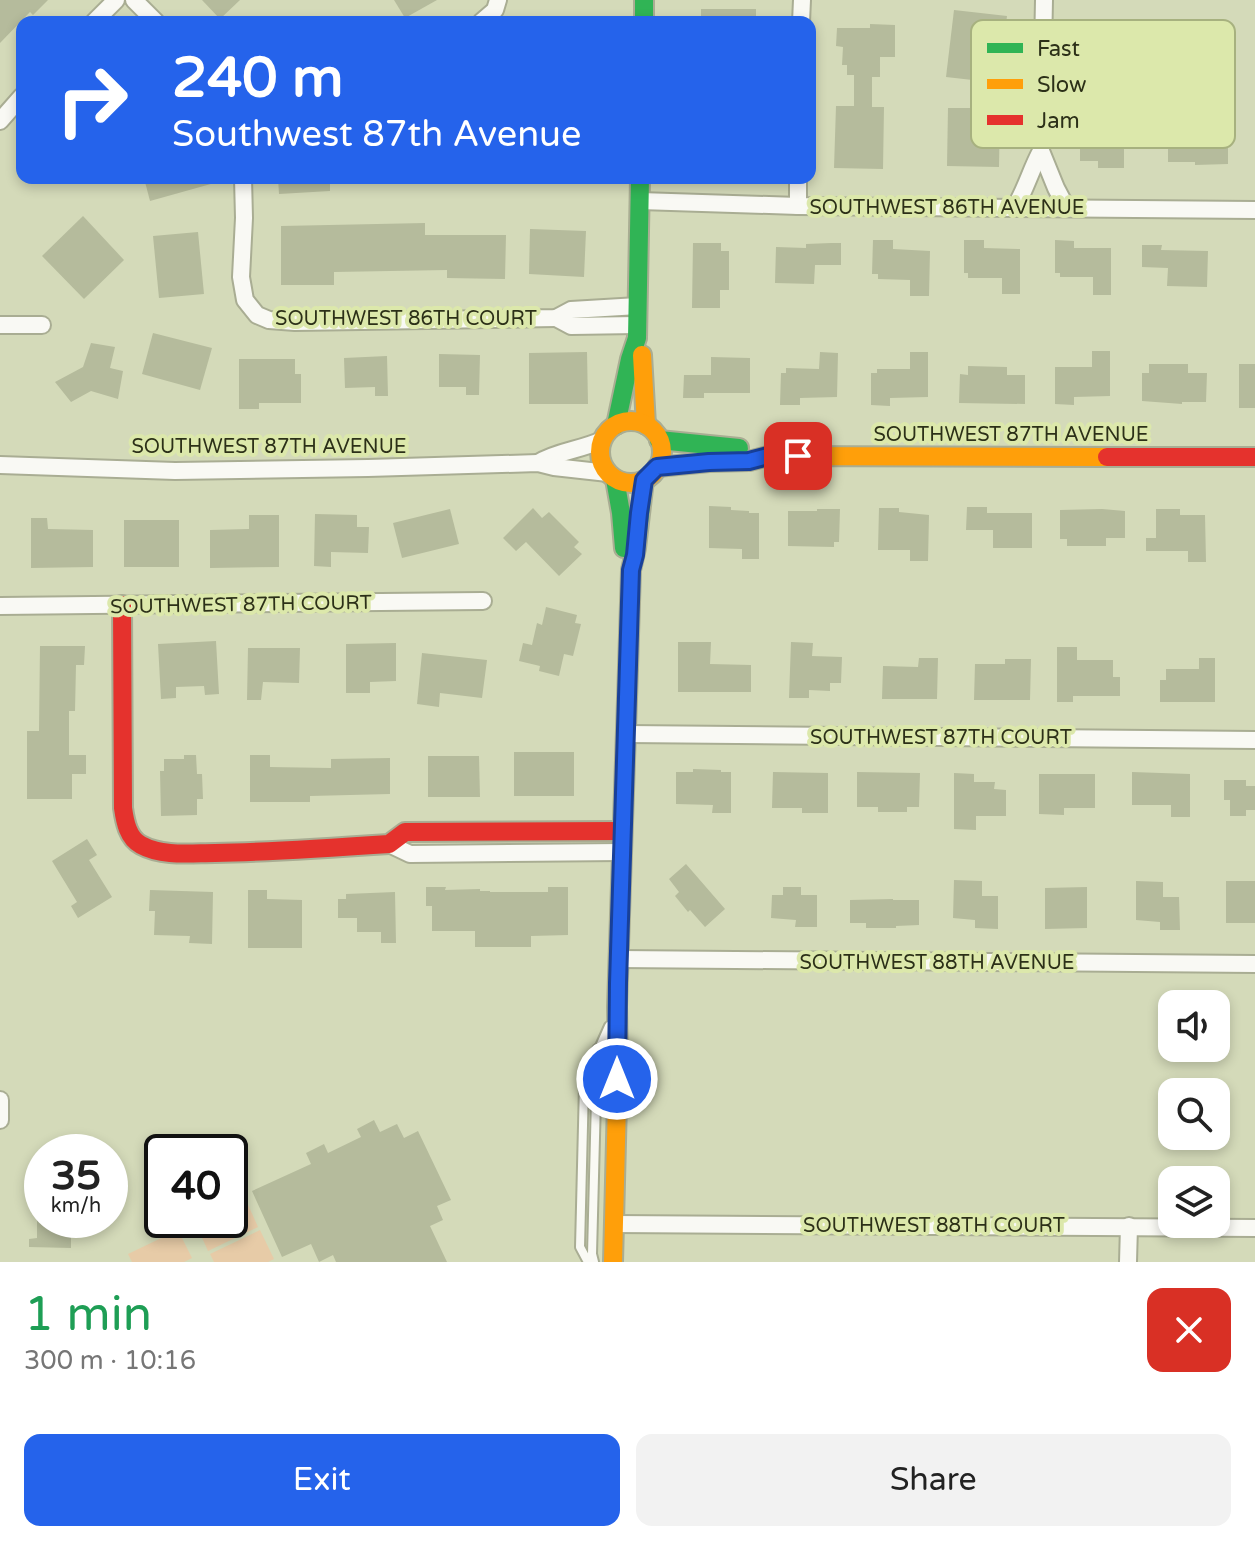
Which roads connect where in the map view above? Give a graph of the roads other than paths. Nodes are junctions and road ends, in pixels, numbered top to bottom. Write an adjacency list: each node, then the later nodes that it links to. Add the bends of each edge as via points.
1 (116, 0): 4 (street)
2 (134, 0): 5 (street)
3 (1044, 0): 6 (street)
4 (100, 16)
5 (150, 16)
6 (1044, 20)
7 (16, 103): 8 (street)
8 (0, 121)
9 (1041, 148): 10 (street)
10 (1041, 151): 16 (street); 17 (street)
11 (243, 184): 19 (street, SOUTHWEST 86TH COURT, via 245,300 269,320 556,318 571,310)
12 (640, 184): 14 (street)
13 (798, 184): 15 (street)
14 (640, 201): 15 (street, SOUTHWEST 86TH AVENUE); 19 (street)
15 (798, 206): 16 (street, SOUTHWEST 86TH AVENUE)
16 (1015, 207): 17 (street, SOUTHWEST 86TH AVENUE)
17 (1066, 207): 18 (street, SOUTHWEST 86TH AVENUE)
18 (1255, 210)
19 (637, 323): 22 (street); 23 (street)
20 (0, 325): 21 (street)
21 (42, 325)
22 (616, 425): 23 (street); 24 (street)
23 (646, 425): 25 (street)
24 (602, 440): 28 (street, SOUTHWEST 87TH AVENUE); 31 (street, via 600,458)
25 (659, 440): 26 (street, SOUTHWEST 87TH AVENUE, via 750,449); 30 (street, via 661,459)
26 (768, 456): 27 (street, SOUTHWEST 87TH AVENUE); 30 (street, SOUTHWEST 87TH AVENUE)
27 (1255, 457)
28 (538, 463): 29 (street, SOUTHWEST 87TH AVENUE, via 175,471); 31 (street, SOUTHWEST 87TH AVENUE)
29 (0, 465)
30 (651, 474): 31 (street, via 631,483); 32 (street)
31 (611, 476): 32 (street)
32 (631, 570): 36 (street)
33 (483, 601): 34 (street, SOUTHWEST 87TH COURT)
34 (122, 605): 35 (street, SOUTHWEST 87TH COURT); 39 (street, via 123,808 133,840 170,853)
35 (0, 606)
36 (627, 734): 37 (street, SOUTHWEST 87TH COURT); 38 (street)
37 (1255, 740)
38 (622, 831): 39 (street, via 405,832); 40 (street)
39 (389, 844): 40 (street, via 410,854)
40 (622, 852): 41 (street)
41 (619, 959): 42 (street, SOUTHWEST 88TH AVENUE); 43 (street)
42 (1255, 964)
43 (617, 1007): 46 (street); 49 (lane, via 584,1070 580,1247)
44 (0, 1100): 45 (street)
45 (0, 1120)
46 (614, 1224): 47 (street, SOUTHWEST 88TH COURT); 50 (street)
47 (1129, 1226): 48 (street, SOUTHWEST 88TH COURT); 51 (street)
48 (1255, 1228)
49 (591, 1262)
50 (613, 1262)
51 (1128, 1262)

